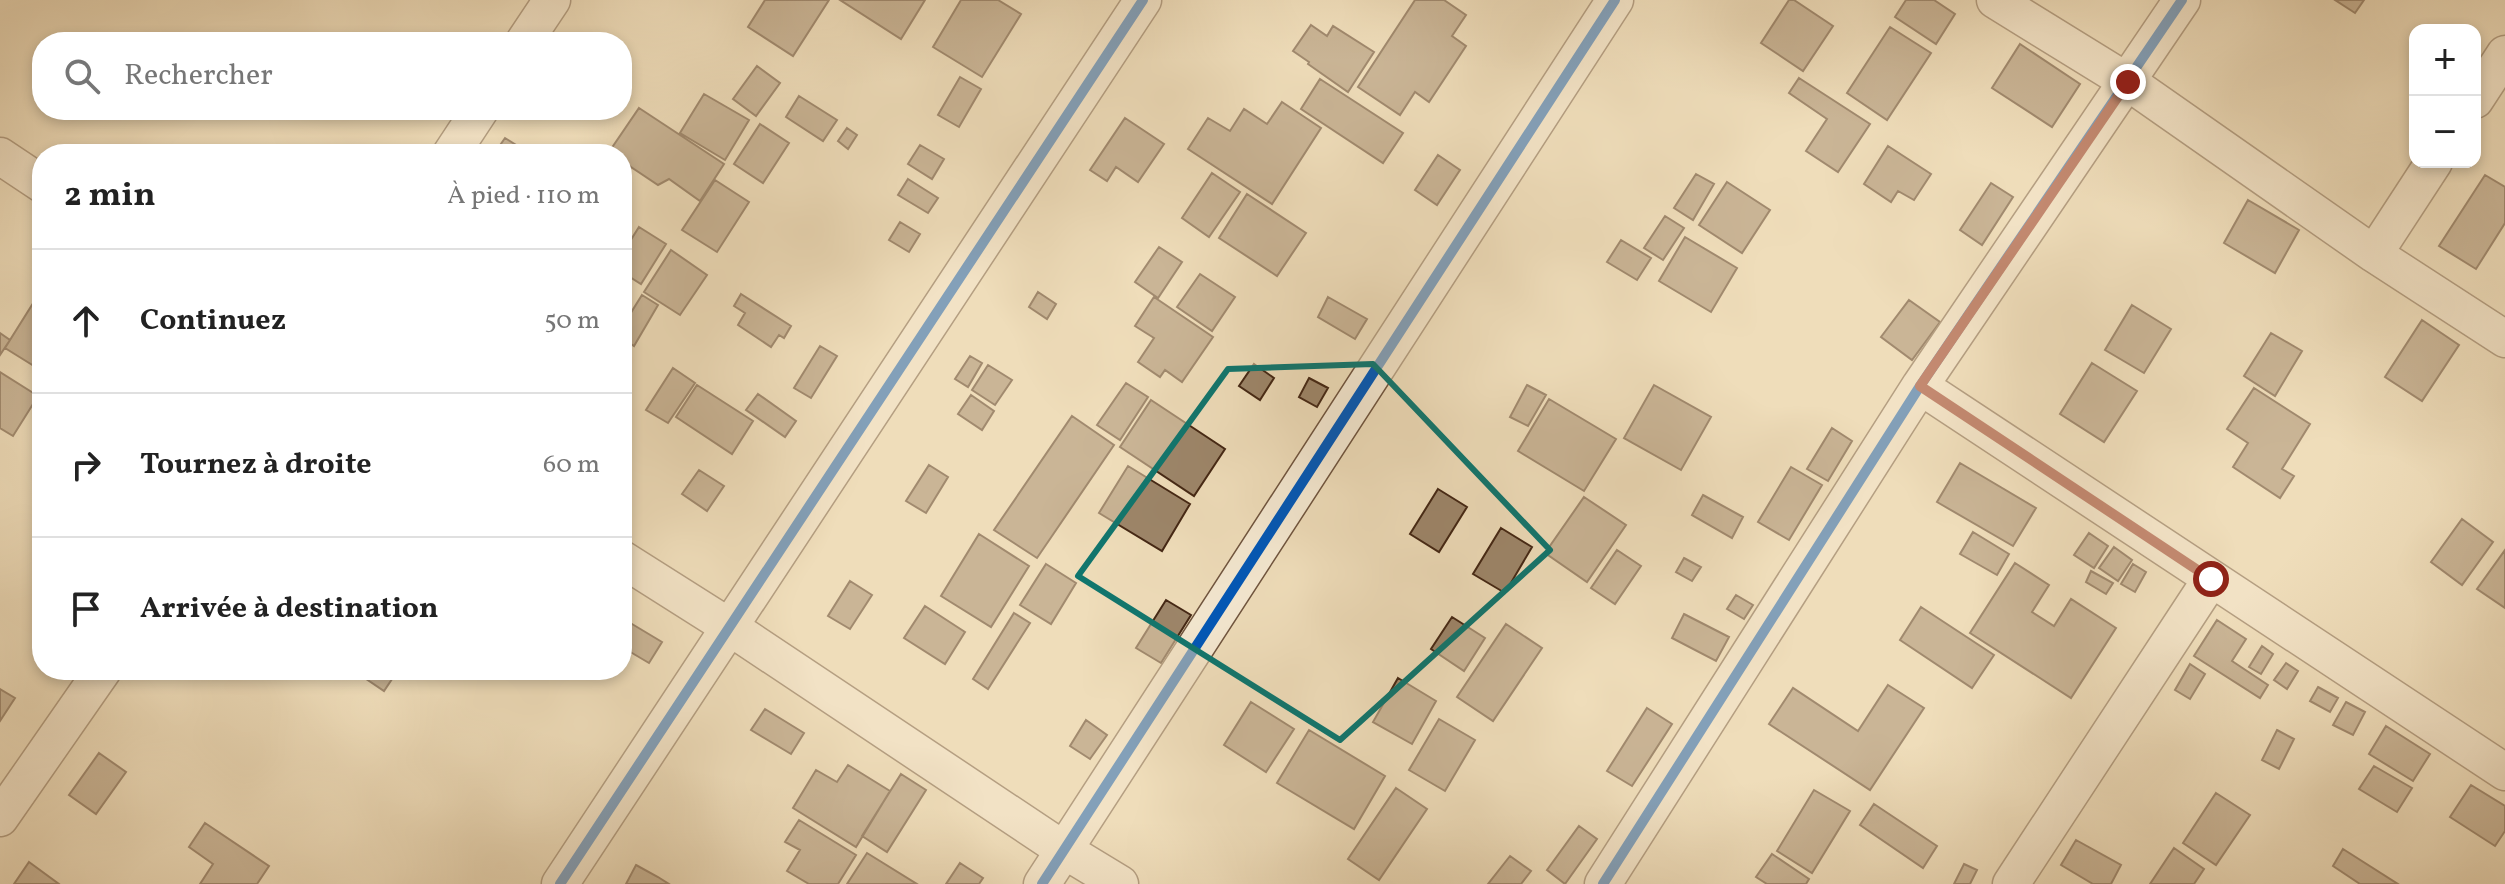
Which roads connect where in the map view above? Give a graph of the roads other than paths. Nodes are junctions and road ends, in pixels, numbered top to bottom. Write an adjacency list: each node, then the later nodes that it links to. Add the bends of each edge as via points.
1 (552, 0): 6 (street)
2 (1143, 0): 20 (street)
3 (1615, 0): 24 (street)
4 (1995, 0): 8 (street)
5 (2182, 0): 8 (street)
6 (531, 32)
7 (2505, 54): 9 (street)
8 (2128, 82): 15 (street); 17 (street)
9 (2478, 96)
10 (473, 120): 11 (street)
11 (458, 144)
12 (0, 156): 14 (street)
13 (2430, 168): 15 (street)
14 (32, 177)
15 (2374, 254): 16 (street)
16 (2505, 339)
17 (1920, 386): 19 (street); 28 (street)
18 (632, 565): 20 (street)
19 (2211, 579): 22 (street); 29 (street)
20 (731, 628): 24 (street); 25 (street)
21 (96, 680): 23 (street)
22 (2505, 772)
23 (0, 818)
24 (1064, 850): 26 (street); 27 (street)
25 (560, 884)
26 (1042, 884)
27 (1120, 884)
28 (1603, 884)
29 (2011, 884)

